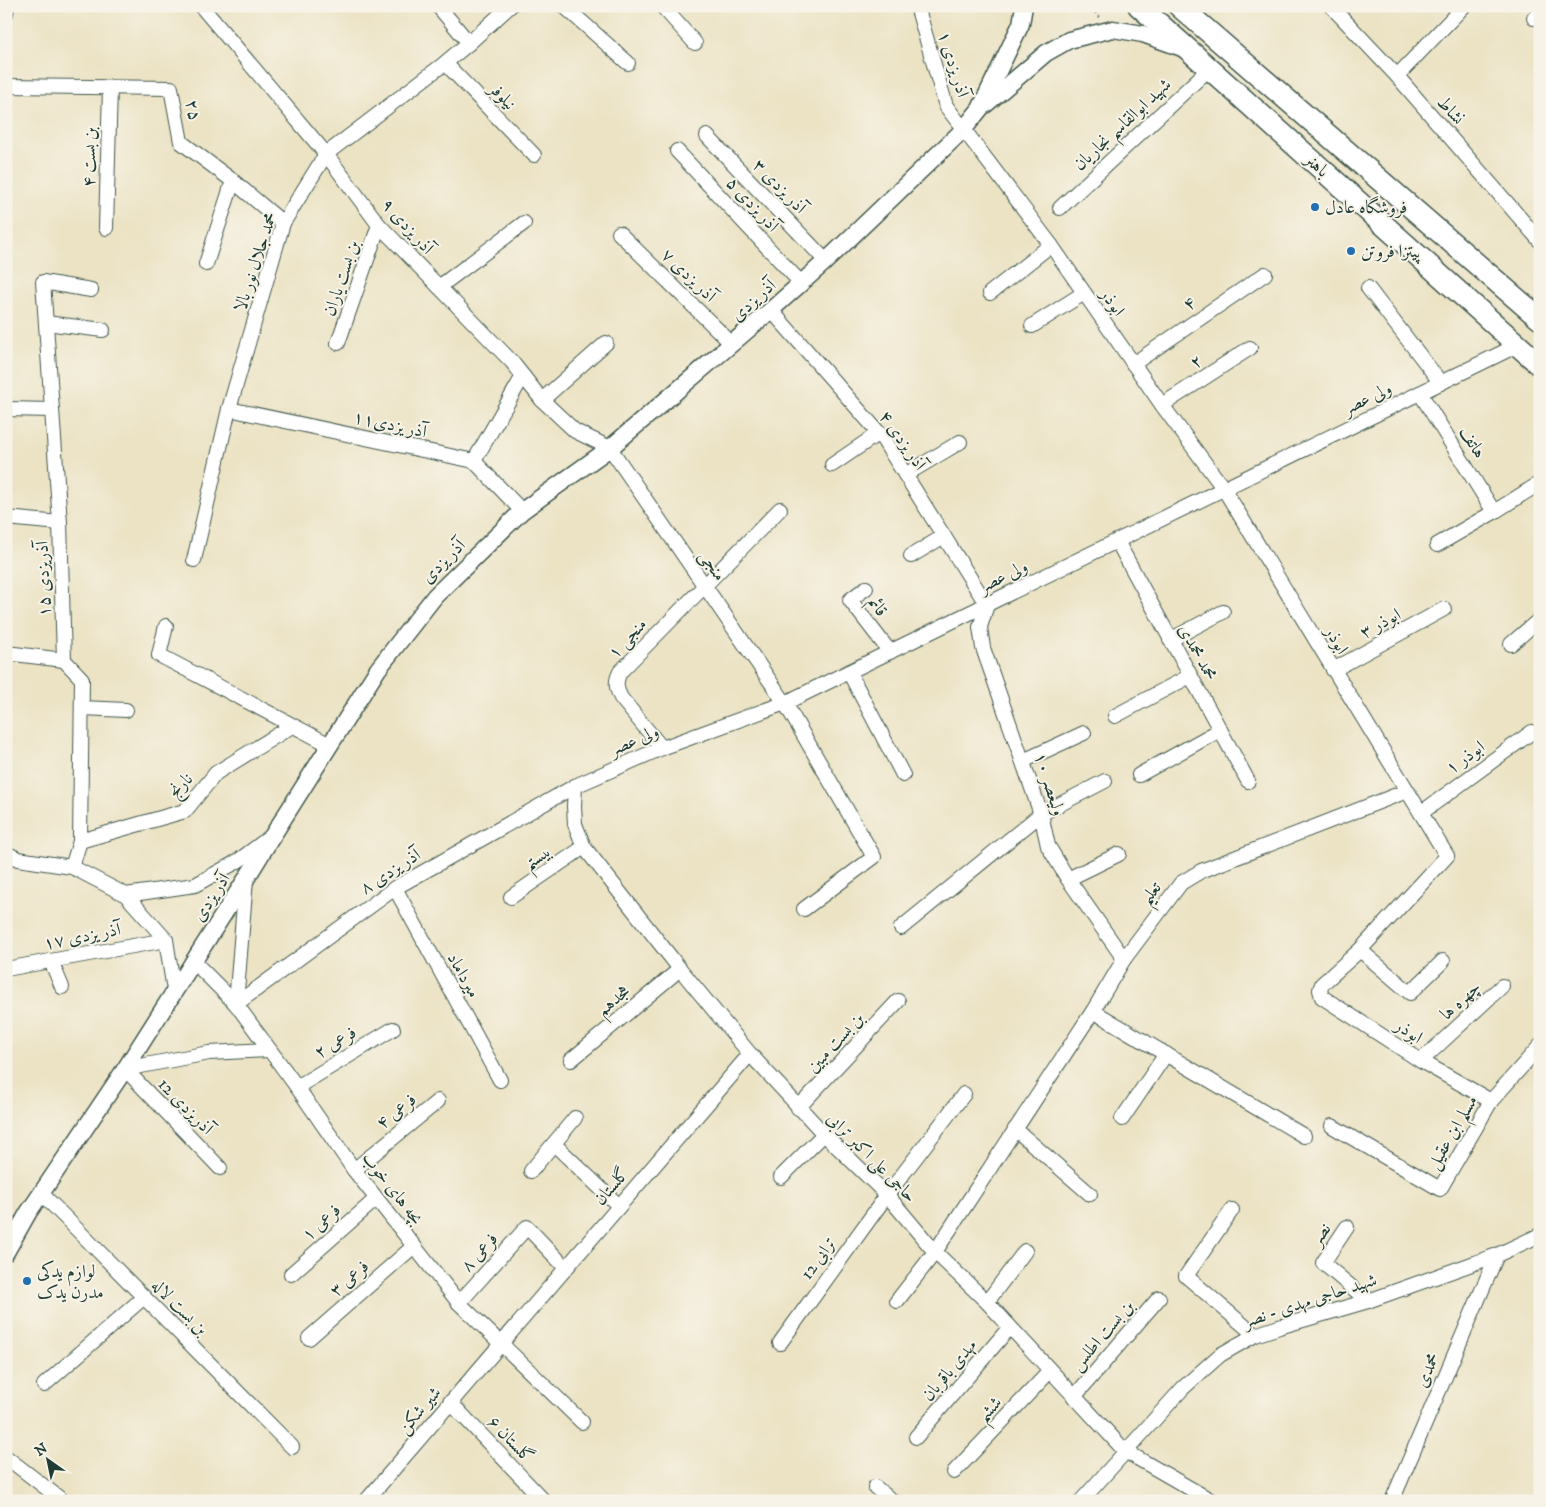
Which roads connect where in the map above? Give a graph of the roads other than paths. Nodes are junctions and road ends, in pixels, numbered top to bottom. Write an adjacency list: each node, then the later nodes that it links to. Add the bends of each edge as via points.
1 (7, 6): 13 (street)
2 (201, 6): 27 (street, آذر یزدی ۹)
3 (438, 6): 14 (street)
4 (510, 6): 14 (street, محمد جلال نور بالا)
5 (564, 6): 18 (street)
6 (662, 6): 15 (street)
7 (917, 6): 24 (street, آذر یزدی ۱, via 946,106)
8 (1024, 6): 23 (street, آذر یزدی, via 1021,24)
9 (1138, 6): 16 (main road, باهنر)
10 (1179, 6): 48 (main road, باهنر)
11 (1332, 6): 20 (street, نشاط)
12 (1464, 6): 20 (street)
13 (6, 14)
14 (469, 43): 17 (street, محمد جلال نور بالا)
15 (695, 43)
16 (1191, 52): 19 (main road, باهنر); 23 (street, via 1144,34 1113,29 1069,40 1046,53)
17 (445, 63): 27 (street, محمد جلال نور بالا); 28 (street, نیلوفر)
18 (628, 63)
19 (1210, 68): 30 (street, شهید ابوالقاسم نجاریان); 55 (main road, باهنر)
20 (1397, 76): 36 (street, نشاط)
21 (6, 86): 22 (street, ۲۵)
22 (110, 88): 29 (street, ۲۵, via 171,88 181,142); 34 (street, بن بست ۴)
23 (980, 109): 24 (street, آذر یزدی)
24 (964, 129): 37 (street, ابوذر); 38 (street, آذر یزدی)
25 (707, 136): 38 (street, آذر یزدی ۳)
26 (677, 152): 41 (street, آذر یزدی ۵)
27 (326, 154): 31 (street, محمد جلال نور بالا); 33 (street, آذر یزدی ۹)
28 (534, 155)
29 (233, 181): 31 (street, ۲۵); 39 (street)
30 (1060, 208)
31 (283, 223): 65 (street, محمد جلال نور بالا)
32 (524, 223): 42 (street)
33 (379, 225): 42 (street, آذر یزدی ۹); 52 (street, بن بست یاران)
34 (106, 228)
35 (618, 233): 54 (street, آذر یزدی ۷)
36 (1540, 241)
37 (1051, 245): 45 (street); 46 (street, ابوذر)
38 (826, 261): 41 (street, آذر یزدی)
39 (206, 264)
40 (1265, 274): 57 (street, ۴)
41 (801, 283): 47 (street, آذر یزدی)
42 (439, 287): 59 (street, آذر یزدی ۹)
43 (1368, 288): 60 (street)
44 (91, 290): 49 (street, ۱۵ آذریزدی, via 43,282)
45 (990, 293)
46 (1084, 293): 50 (street); 57 (street, ابوذر)
47 (772, 310): 54 (street, آذر یزدی); 67 (street, ۴ آذر یزدی)
48 (1540, 319)
49 (46, 323): 51 (street); 66 (street, ۱۵ آذریزدی)
50 (1032, 326)
51 (103, 330)
52 (338, 343)
53 (606, 343): 62 (street)
54 (732, 344): 69 (street, آذر یزدی)
55 (1518, 345): 58 (main road, باهنر); 60 (street, ولی عصر)
56 (1250, 348): 63 (street, ۲)
57 (1133, 364): 63 (street, ابوذر)
58 (1540, 365)
59 (523, 376): 62 (street, آذر یزدی ۹); 70 (street)
60 (1441, 383): 61 (street, ولی عصر)
61 (1420, 393): 74 (street, ولی عصر); 77 (street, هاتف)
62 (542, 400): 69 (street, آذر یزدی ۹, via 576,431)
63 (1162, 405): 74 (street, ابوذر)
64 (6, 409): 66 (street)
65 (229, 409): 70 (street, آذر یزدی۱۱); 84 (street, محمد جلال نور بالا)
66 (52, 410): 79 (street, ۱۵ آذریزدی)
67 (879, 434): 71 (street); 72 (street, ۴ آذر یزدی)
68 (960, 442): 72 (street)
69 (610, 448): 76 (street, آذر یزدی); 85 (street, منجی)
70 (474, 461): 76 (street)
71 (832, 465)
72 (905, 475): 80 (street, ۴ آذر یزدی)
73 (1540, 483): 77 (street)
74 (1224, 489): 81 (street, ولی عصر); 97 (street, ابوذر)
75 (780, 509): 85 (street)
76 (522, 511): 108 (street, آذر یزدی, via 435,596 378,669)
77 (1494, 512): 82 (street)
78 (6, 518): 79 (street)
79 (60, 523): 96 (street, ۱۵ آذریزدی)
80 (944, 536): 83 (street); 87 (street, ۴ آذر یزدی)
81 (1117, 541): 87 (street, ولی عصر); 92 (street, محمد محمدی)
82 (1437, 545)
83 (911, 556)
84 (194, 560)
85 (704, 585): 100 (street, منجی); 109 (street, منجی ۱, via 616,678 616,689 621,698)
86 (866, 588): 94 (street, قائم, via 850,600)
87 (987, 605): 94 (street, ولی عصر); 110 (street, ۱۰ ولیعصر, via 980,627 983,648)
88 (1444, 609): 97 (street, ابوذر ۳)
89 (1223, 612): 92 (street)
90 (1540, 619): 93 (street)
91 (166, 626): 104 (street, via 159,655)
92 (1170, 640): 99 (street, محمد محمدی)
93 (1511, 644)
94 (890, 652): 98 (street, ولی عصر)
95 (6, 653): 96 (street)
96 (64, 660): 101 (street, via 82,679)
97 (1333, 670): 116 (street, ابوذر)
98 (849, 672): 100 (street, ولی عصر); 112 (street)
99 (1190, 676): 103 (street); 105 (street, محمد محمدی)
100 (785, 703): 109 (street, ولی عصر); 130 (street, منجی, via 874,857)
101 (82, 708): 102 (street); 120 (street)
102 (126, 710)
103 (1116, 716)
104 (292, 726): 108 (street); 120 (street, نارنج, via 216,773 185,811)
105 (1220, 730): 111 (street); 114 (street, محمد محمدی)
106 (1532, 732): 117 (street, ابوذر ۱)
107 (1084, 733): 110 (street)
108 (330, 745): 119 (street, آذر یزدی)
109 (662, 748): 115 (street, ولی عصر)
110 (1023, 761): 118 (street, ۱۰ ولیعصر)
111 (1140, 774)
112 (903, 775)
113 (1105, 781): 118 (street)
114 (1248, 781)
115 (575, 786): 121 (street, حاجی علی اکبر ترابی, via 575,824); 127 (street, ۸ آذر یزدی)
116 (1407, 792): 117 (street, ابوذر); 134 (street, تعلیم, via 1191,876 1181,883)
117 (1421, 813): 133 (street, ابوذر, via 1447,856)
118 (1041, 814): 126 (street, ۱۰ ولیعصر, via 1048,846); 131 (street)
119 (273, 835): 125 (street, آذر یزدی); 128 (street, via 195,885)
120 (80, 841): 124 (street)
121 (584, 847): 129 (street, بیستم); 139 (street, حاجی علی اکبر ترابی)
122 (6, 853): 124 (street, via 18,859)
123 (1119, 854): 126 (street)
124 (72, 867): 128 (street)
125 (246, 879): 136 (street, آذر یزدی); 144 (street)
126 (1068, 880): 134 (street, ۱۰ ولیعصر)
127 (395, 888): 144 (street, ۸ آذر یزدی); 154 (street, میرداماد)
128 (126, 895): 132 (street)
129 (511, 898)
130 (804, 909)
131 (900, 928)
132 (166, 940): 135 (street, آذر یزدی ۱۷); 142 (street)
133 (1360, 950): 137 (street, via 1410,992); 152 (street, ابوذر, via 1322,984 1322,997)
134 (1124, 959): 145 (street, تعلیم)
135 (51, 961): 138 (street, آذر یزدی ۱۷); 141 (street)
136 (193, 961): 142 (street, آذر یزدی); 144 (street, بچه های خوب)
137 (1443, 961)
138 (6, 969)
139 (680, 969): 149 (street, حاجی علی اکبر ترابی); 151 (street, هجدهم)
140 (1502, 986): 152 (street, چهره ها)
141 (62, 987)
142 (174, 990): 153 (street, آذر یزدی)
143 (898, 1000): 159 (street, بن بست مبین)
144 (236, 1004): 148 (street, بچه های خوب)
145 (1093, 1011): 150 (street); 163 (street, تعلیم)
146 (393, 1029): 155 (street, فرعی ۲)
147 (1540, 1046): 158 (street, مسلم ابن عقیل)
148 (269, 1050): 153 (street, via 210,1053); 155 (street, بچه های خوب)
149 (750, 1054): 159 (street, حاجی علی اکبر ترابی); 175 (street, گلستان)
150 (1166, 1054): 161 (street); 165 (street)
151 (571, 1060)
152 (1421, 1061): 158 (street, ابوذر)
153 (125, 1069): 167 (street, آذریزدی 12); 171 (street, آذر یزدی)
154 (500, 1080)
155 (297, 1087): 168 (street, بچه های خوب)
156 (964, 1094): 173 (street, ترابی 12)
157 (438, 1101): 168 (street, فرعی ۴)
158 (1491, 1101): 162 (street, مسلم ابن عقیل, via 1440,1189)
159 (798, 1108): 164 (street, حاجی علی اکبر ترابی)
160 (575, 1118): 166 (street)
161 (1122, 1120)
162 (1332, 1126)
163 (1015, 1129): 172 (street); 181 (street, تعلیم)
164 (824, 1134): 170 (street); 173 (street, حاجی علی اکبر ترابی)
165 (1304, 1136)
166 (554, 1144): 169 (street); 175 (street)
167 (220, 1168)
168 (354, 1170): 174 (street, بچه های خوب)
169 (531, 1171)
170 (781, 1177)
171 (42, 1193): 180 (street, آذر یزدی); 186 (street, بن بست لاله)
172 (1090, 1194)
173 (887, 1195): 181 (street, حاجی علی اکبر ترابی); 196 (street, ترابی 12)
174 (376, 1198): 179 (street, بچه های خوب); 185 (street, فرعی ۱)
175 (620, 1206): 184 (street, گلستان)
176 (1232, 1210): 193 (street, via 1186,1276)
177 (1347, 1227): 189 (street, نصر, via 1322,1263)
178 (1540, 1235): 183 (street, شهید حاجی مهدی - نصر)
179 (414, 1246): 190 (street, بچه های خوب); 194 (street, فرعی ۳)
180 (6, 1252)
181 (934, 1252): 188 (street, تعلیم); 191 (street, حاجی علی اکبر ترابی)
182 (1025, 1252): 191 (street)
183 (1497, 1255): 189 (street, شهید حاجی مهدی - نصر); 214 (street, محمدی)
184 (566, 1268): 190 (street, فرعی ۸, via 526,1227); 195 (street, گلستان)
185 (291, 1274)
186 (144, 1297): 198 (street); 203 (street, بن بست لاله)
187 (1159, 1298): 199 (street, بن بست اطلس)
188 (897, 1301)
189 (1368, 1301): 193 (street, شهید حاجی مهدی - نصر)
190 (459, 1302): 195 (street, بچه های خوب)
191 (987, 1302): 192 (street, حاجی علی اکبر ترابی)
192 (1010, 1327): 197 (street, حاجی علی اکبر ترابی); 202 (street, مهدی باقربان)
193 (1255, 1335): 204 (street, شهید حاجی مهدی - نصر, via 1220,1355 1190,1381)
194 (309, 1338)
195 (501, 1343): 200 (street, شیر شکن); 201 (street, بچه های خوب)
196 (780, 1343)
197 (1050, 1371): 199 (street, حاجی علی اکبر ترابی); 206 (street, ششم)
198 (44, 1385)
199 (1074, 1396): 204 (street, حاجی علی اکبر ترابی)
200 (450, 1402): 209 (street, شیر شکن); 210 (street, گلستان ۶)
201 (582, 1422)
202 (916, 1437)
203 (292, 1447)
204 (1125, 1451): 212 (street, شهید حاجی مهدی - نصر); 213 (street, حاجی علی اکبر ترابی)
205 (6, 1457): 208 (street)
206 (954, 1472)
207 (875, 1487): 211 (street)
208 (63, 1501)
209 (366, 1501)
210 (544, 1501)
211 (892, 1501)
212 (1081, 1501)
213 (1212, 1501)
214 (1392, 1501)

